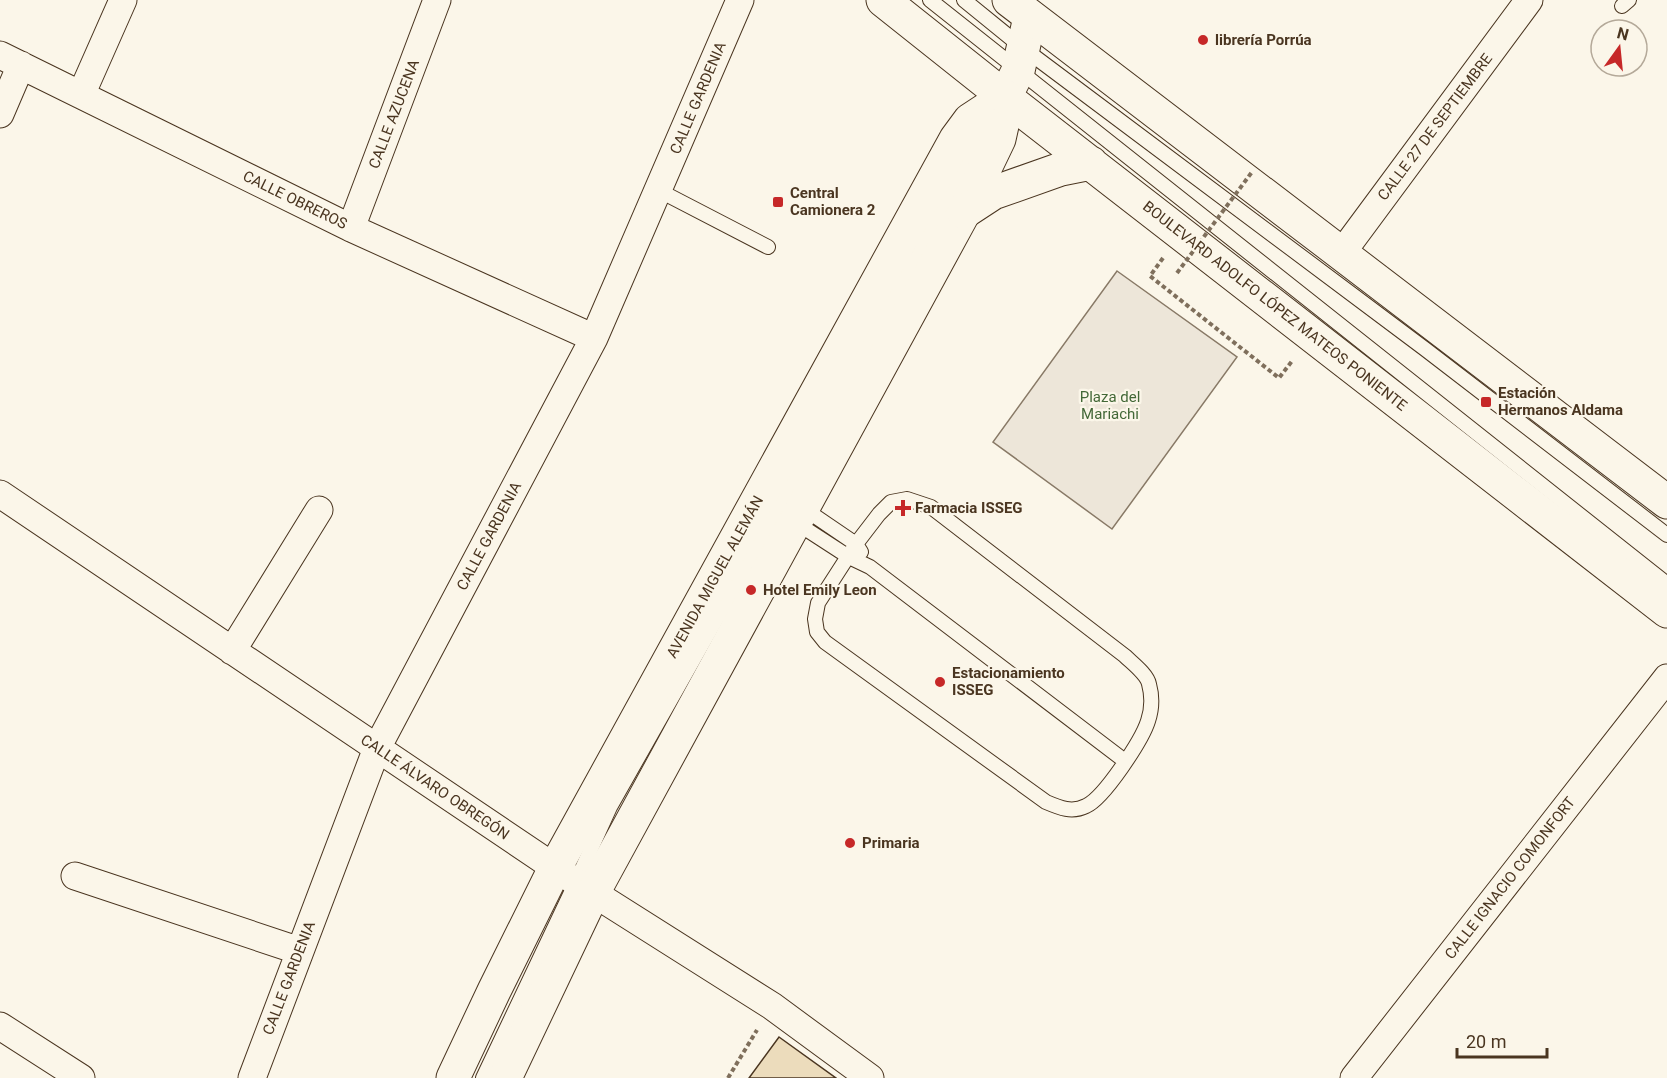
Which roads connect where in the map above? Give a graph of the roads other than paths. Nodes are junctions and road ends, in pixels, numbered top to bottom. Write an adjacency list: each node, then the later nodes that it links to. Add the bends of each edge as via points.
1 (123, 0): 11 (street)
2 (437, 0): 16 (street, CALLE AZUCENA)
3 (740, 0): 14 (street, CALLE GARDENIA)
4 (884, 0): 10 (main road, BOULEVARD ADOLFO LÓPEZ MATEOS PONIENTE)
5 (930, 0): 10 (lane)
6 (964, 0): 10 (lane)
7 (1529, 0): 18 (street, CALLE 27 DE SEPTIEMBRE)
8 (1025, 6): 10 (main road, AVENIDA MIGUEL ALEMÁN); 18 (main road)
9 (10, 60): 11 (street, CALLE OBREROS); 12 (street)
10 (1015, 72): 13 (main road, BOULEVARD ADOLFO LÓPEZ MATEOS PONIENTE); 15 (main road, AVENIDA MIGUEL ALEMÁN, via 999,139); 24 (lane, via 1425,349); 26 (lane, via 1313,302); 33 (main road, AVENIDA MIGUEL ALEMÁN, via 956,139)
11 (81, 95): 16 (street, CALLE OBREROS)
12 (0, 114)
13 (1091, 163): 15 (main road, via 993,193); 27 (main road, BOULEVARD ADOLFO LÓPEZ MATEOS PONIENTE)
14 (658, 190): 17 (lane); 19 (street, CALLE GARDENIA)
15 (964, 212): 23 (main road, AVENIDA MIGUEL ALEMÁN)
16 (351, 228): 19 (street, CALLE OBREROS)
17 (768, 248)
18 (1341, 254): 21 (main road)
19 (594, 338): 30 (street, CALLE GARDENIA)
20 (0, 494): 28 (street, CALLE ÁLVARO OBREGÓN)
21 (1667, 502)
22 (319, 510): 28 (street)
23 (799, 515): 25 (lane); 33 (main road, AVENIDA MIGUEL ALEMÁN)
24 (1667, 535)
25 (852, 550): 31 (lane); 31 (lane, via 891,502 908,499 930,507 1125,656 1149,681 1151,700 1148,721); 31 (lane, via 818,603 814,619 825,642 1046,802 1065,810 1085,807 1099,798)
26 (1667, 584)
27 (1667, 611)
28 (232, 651): 30 (street, CALLE ÁLVARO OBREGÓN)
29 (1667, 678): 42 (street, CALLE IGNACIO COMONFORT)
30 (377, 748): 33 (street, CALLE ÁLVARO OBREGÓN); 34 (street, CALLE GARDENIA)
31 (1125, 761)
32 (75, 876): 34 (street)
33 (575, 881): 38 (main road, AVENIDA MIGUEL ALEMÁN); 39 (lane); 40 (main road, AVENIDA MIGUEL ALEMÁN); 41 (street, CALLE ÁLVARO OBREGÓN, via 772,1006)
34 (300, 951): 37 (street, CALLE GARDENIA)
35 (0, 1026): 36 (street)
36 (81, 1078)
37 (252, 1078)
38 (453, 1078)
39 (483, 1078)
40 (506, 1078)
41 (870, 1078)
42 (1354, 1078)

